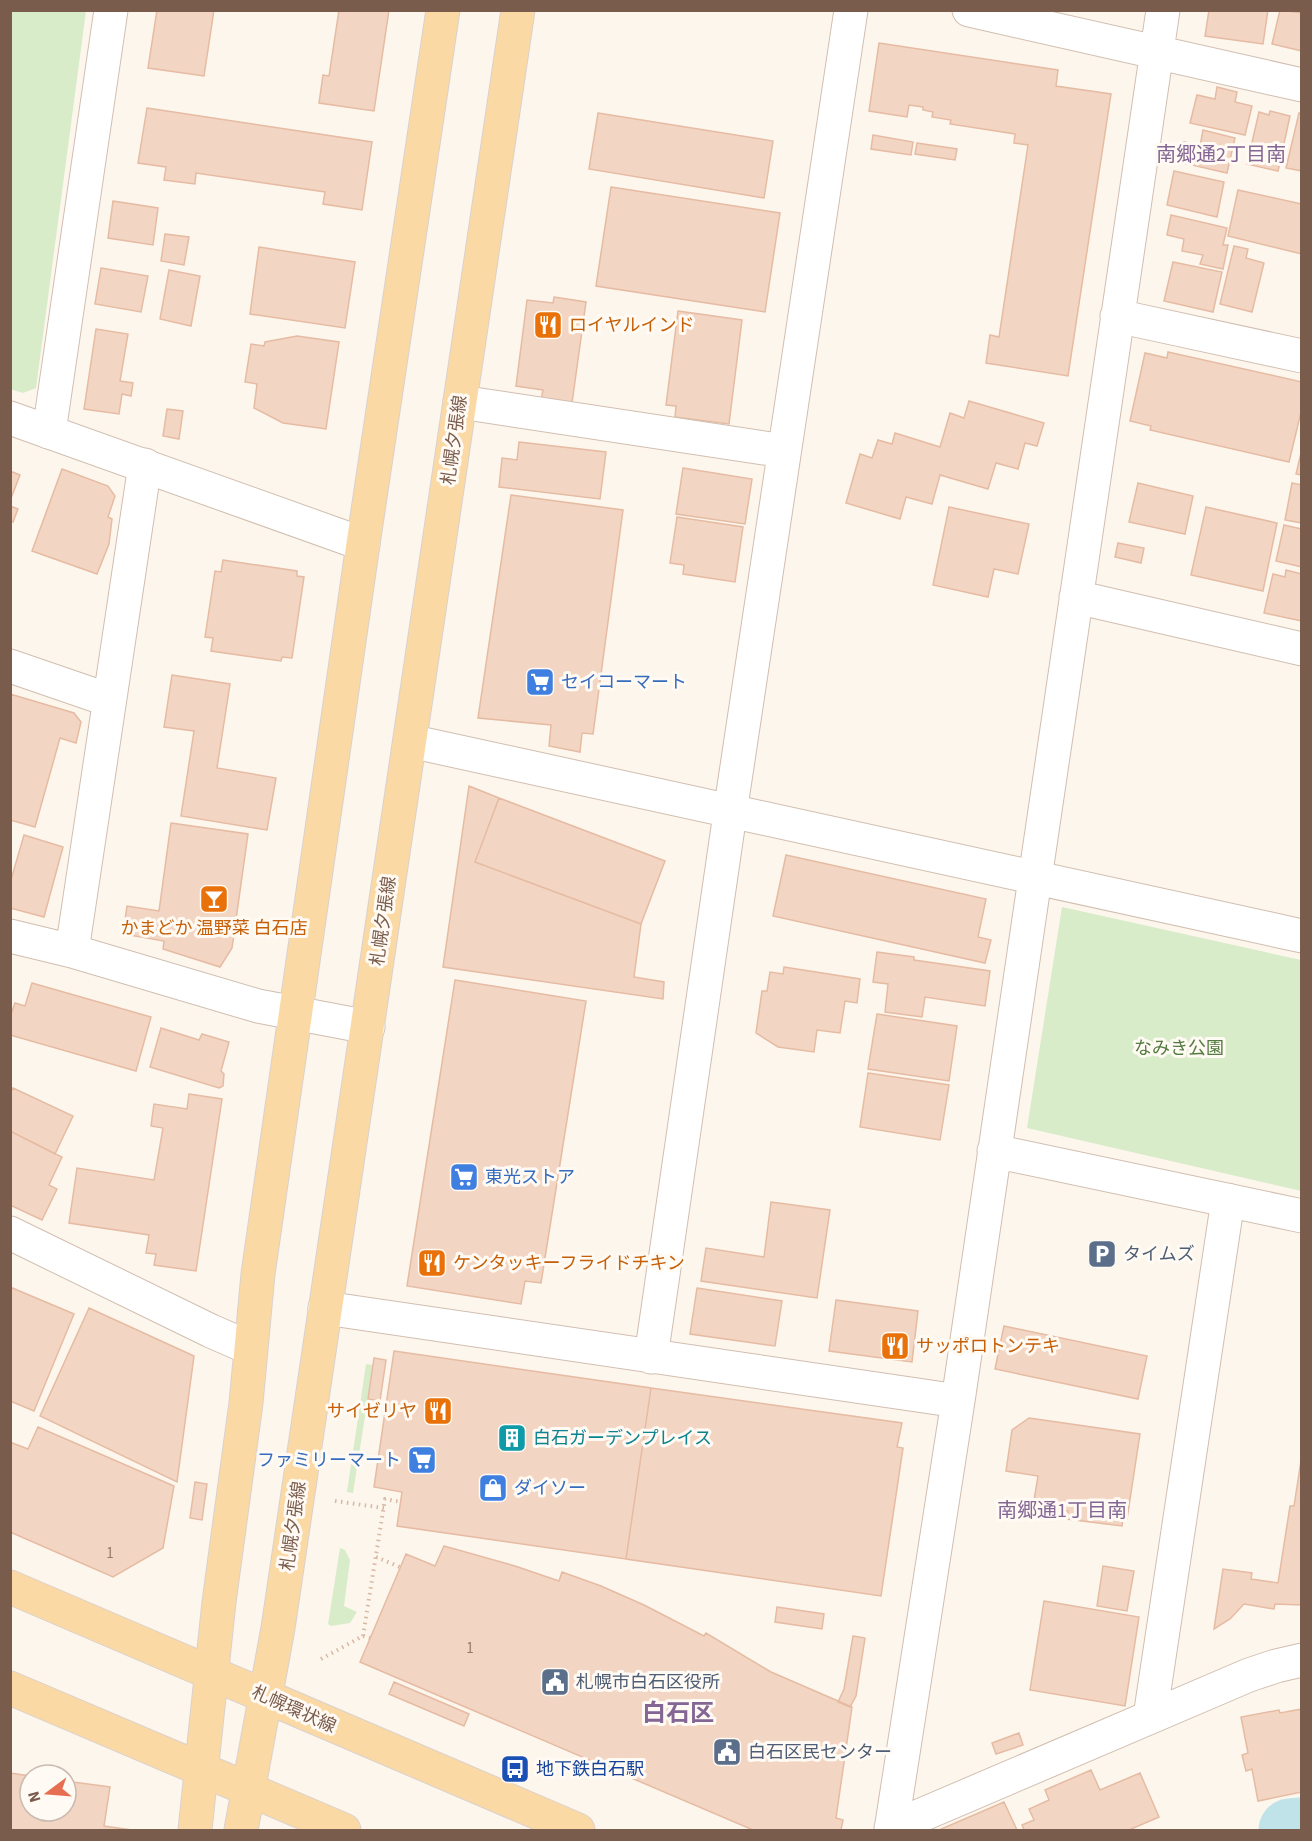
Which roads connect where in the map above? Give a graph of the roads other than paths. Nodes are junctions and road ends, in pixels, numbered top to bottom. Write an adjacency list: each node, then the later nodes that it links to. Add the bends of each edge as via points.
1 (111, 10): 13 (street)
2 (443, 10): 16 (main road)
3 (518, 10): 11 (main road, 札幌夕張線)
4 (851, 10): 14 (street)
5 (969, 10): 7 (street)
6 (1163, 10): 7 (street)
7 (1157, 51): 8 (street); 9 (street)
8 (1302, 85)
9 (1118, 316): 10 (street); 17 (street)
10 (1302, 356)
11 (459, 402): 14 (street); 21 (main road, 札幌夕張線)
12 (10, 418): 13 (street)
13 (49, 432): 15 (street)
14 (784, 452): 22 (street)
15 (145, 465): 16 (street); 20 (street)
16 (363, 544): 27 (main road)
17 (1076, 597): 18 (street); 23 (street)
18 (1302, 649)
19 (10, 666): 20 (street)
20 (109, 700): 26 (street)
21 (410, 741): 22 (street); 28 (main road, 札幌夕張線)
22 (731, 811): 23 (street); 35 (street)
23 (1034, 879): 25 (street); 29 (street)
24 (10, 936): 26 (street)
25 (1302, 936)
26 (72, 951): 27 (street)
27 (295, 1014): 28 (street); 34 (main road)
28 (368, 1028): 33 (main road, 札幌夕張線)
29 (994, 1151): 30 (street); 36 (street)
30 (1228, 1200): 31 (street); 42 (street)
31 (1302, 1216)
32 (10, 1233): 34 (street)
33 (325, 1308): 35 (street); 41 (main road, 札幌夕張線)
34 (250, 1348): 39 (main road)
35 (651, 1357): 36 (street)
36 (958, 1401): 45 (street)
37 (10, 1587): 39 (main road, 札幌環状線)
38 (1302, 1660): 42 (street, via 1249,1675)
39 (212, 1674): 41 (main road, 札幌環状線); 43 (main road)
40 (10, 1688): 43 (main road)
41 (265, 1696): 44 (main road, 札幌夕張線); 49 (main road, 札幌環状線)
42 (1150, 1717): 45 (street)
43 (202, 1771): 44 (main road); 46 (main road)
44 (248, 1791): 47 (main road, 札幌夕張線); 48 (main road)
45 (891, 1829)
46 (195, 1830)
47 (241, 1830)
48 (344, 1830)
49 (578, 1830)

